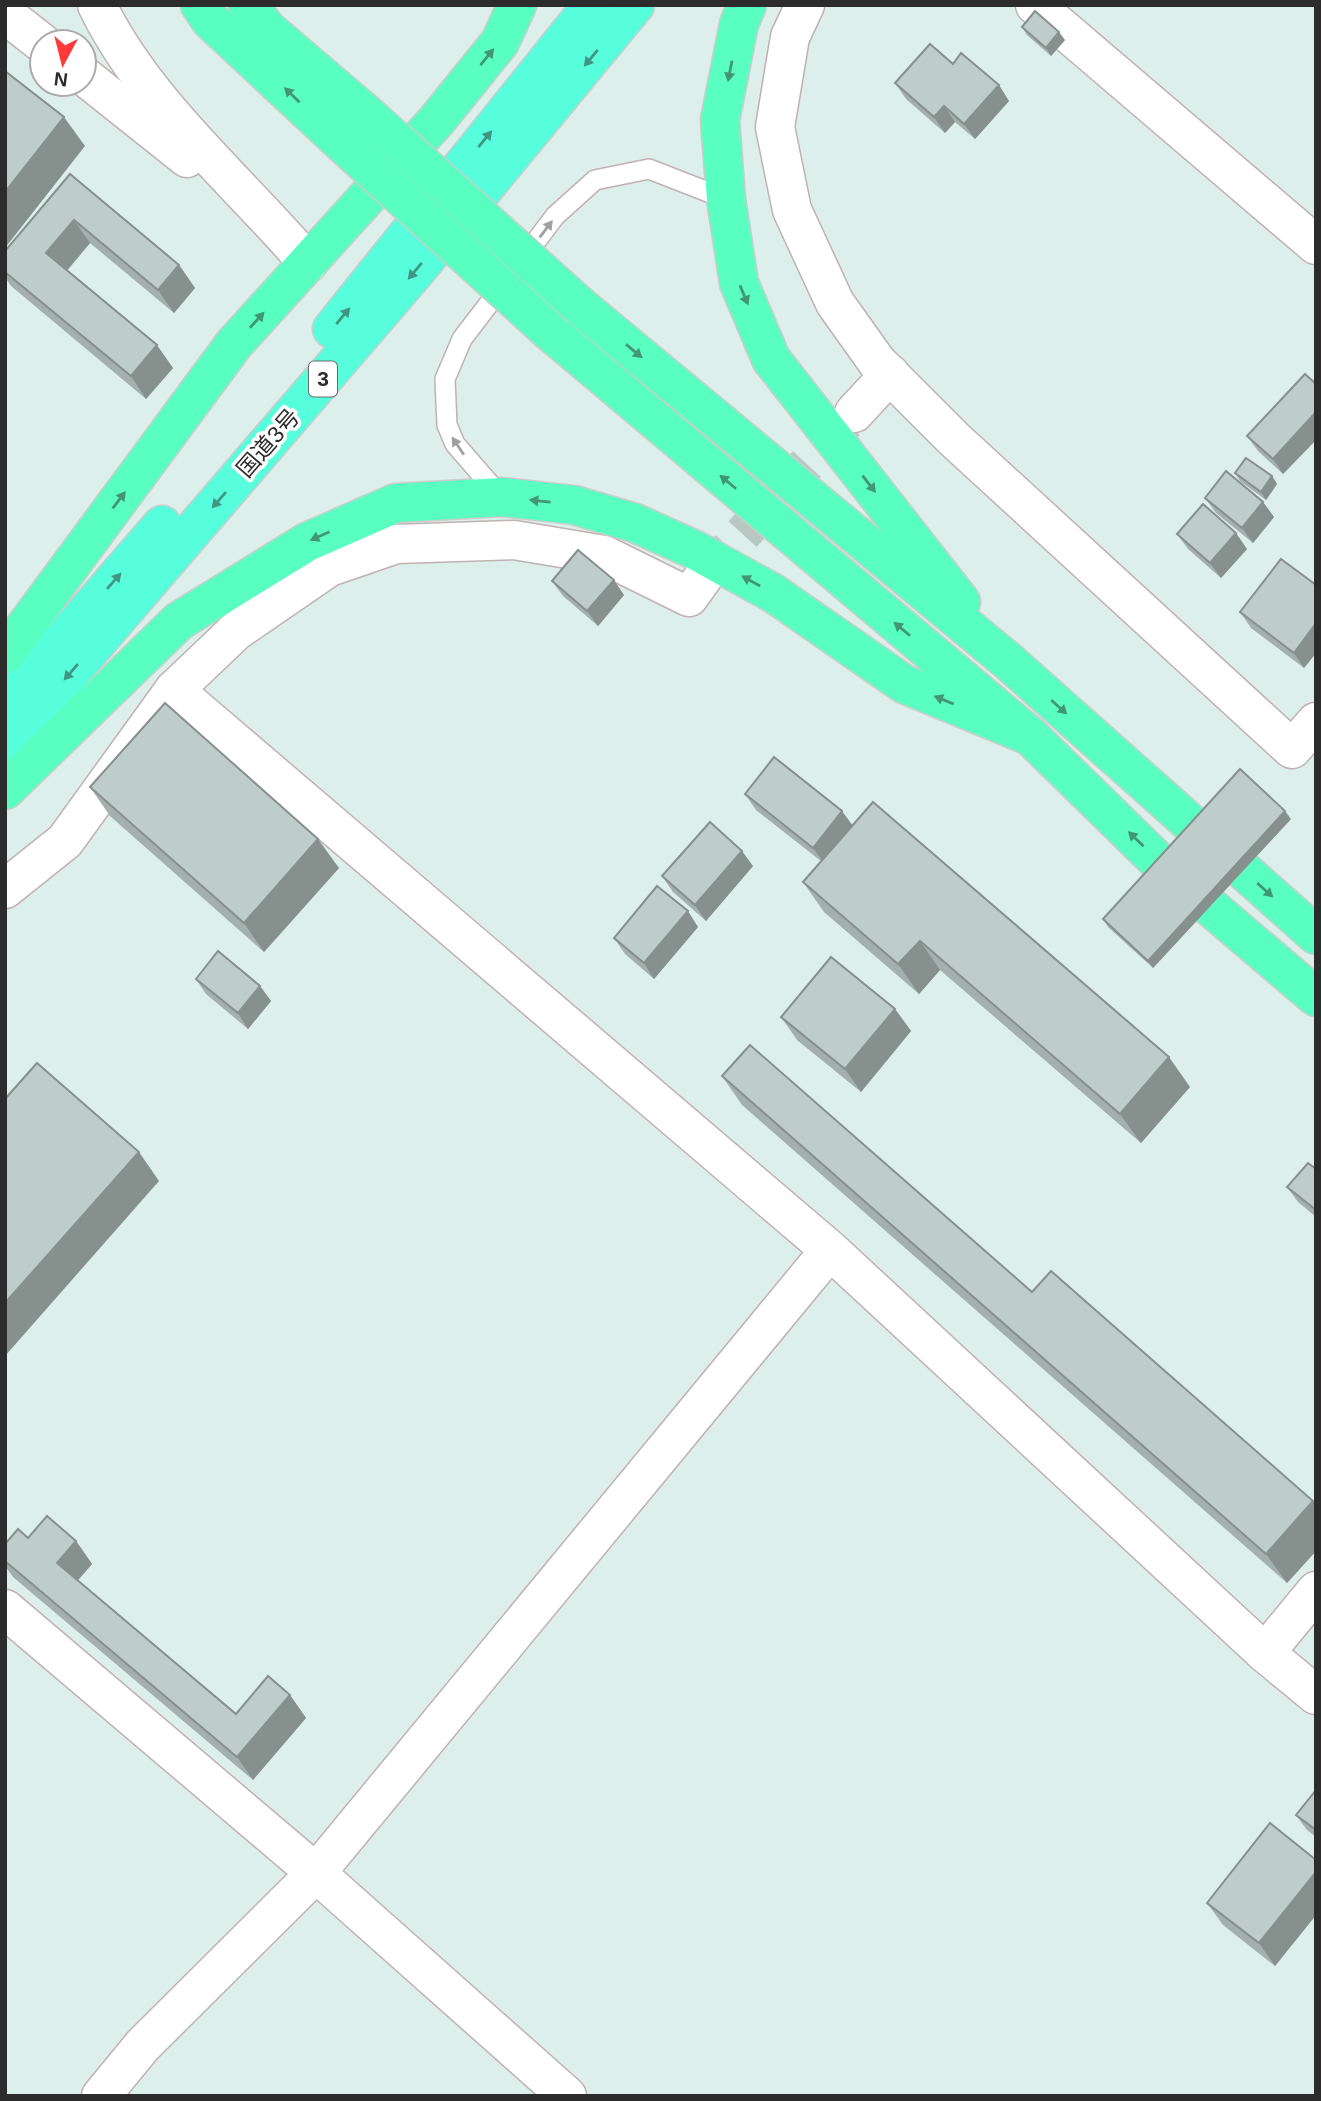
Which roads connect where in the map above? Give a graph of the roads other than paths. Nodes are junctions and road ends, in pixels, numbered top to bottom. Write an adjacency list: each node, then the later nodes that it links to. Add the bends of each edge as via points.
1 (97, 5): 14 (street, via 153,93)
2 (200, 5): 26 (highway, one-way to 2, bridge, via 547,329 210,20)
3 (248, 5): 22 (highway, one-way to 22, bridge, via 267,29 581,307)
4 (517, 5): 16 (highway, one-way to 4, via 437,120 500,42)
5 (592, 5): 24 (highway, 国道3号 / 3, one-way to 5, via 343,316)
6 (635, 5): 27 (highway, 国道3号 / 3, one-way to 27, via 415,272)
7 (747, 5): 13 (highway, one-way to 13, via 720,120)
8 (805, 5): 17 (street, via 790,37 775,127 792,210 835,303)
9 (1035, 5): 15 (street)
10 (5, 15): 11 (street)
11 (28, 32)
12 (98, 87): 14 (street)
13 (726, 199): 19 (lane, one-way to 13, via 455,444 447,425 445,379 462,340 555,216 595,180 649,169); 22 (highway, one-way to 22, via 739,283 771,359)
14 (283, 233): 16 (street)
15 (1316, 244)
16 (308, 262): 21 (highway, one-way to 16, via 234,344)
17 (890, 374): 18 (street); 25 (street, via 954,439 1292,750)
18 (854, 413)
19 (502, 497): 26 (highway, one-way to 19, via 904,684 773,593 695,550 635,523 574,505); 28 (highway, one-way to 28, via 396,503 307,542 178,621)
20 (704, 576): 23 (street, via 689,597 604,555 514,540 396,544 329,567 236,631)
21 (5, 654)
22 (1007, 661): 30 (highway, one-way to 30)
23 (174, 690): 29 (street, via 65,841); 32 (street)
24 (5, 706)
25 (1316, 722)
26 (1030, 736): 31 (highway, one-way to 26, via 1167,870)
27 (5, 749)
28 (5, 790)
29 (5, 889)
30 (1316, 935)
31 (1316, 997)
32 (830, 1250): 35 (street); 37 (street)
33 (1316, 1591): 35 (street)
34 (5, 1609): 37 (street)
35 (1265, 1653): 36 (street)
36 (1316, 1695)
37 (316, 1873): 38 (street, via 143,2045); 39 (street)
38 (101, 2096)
39 (567, 2096)

